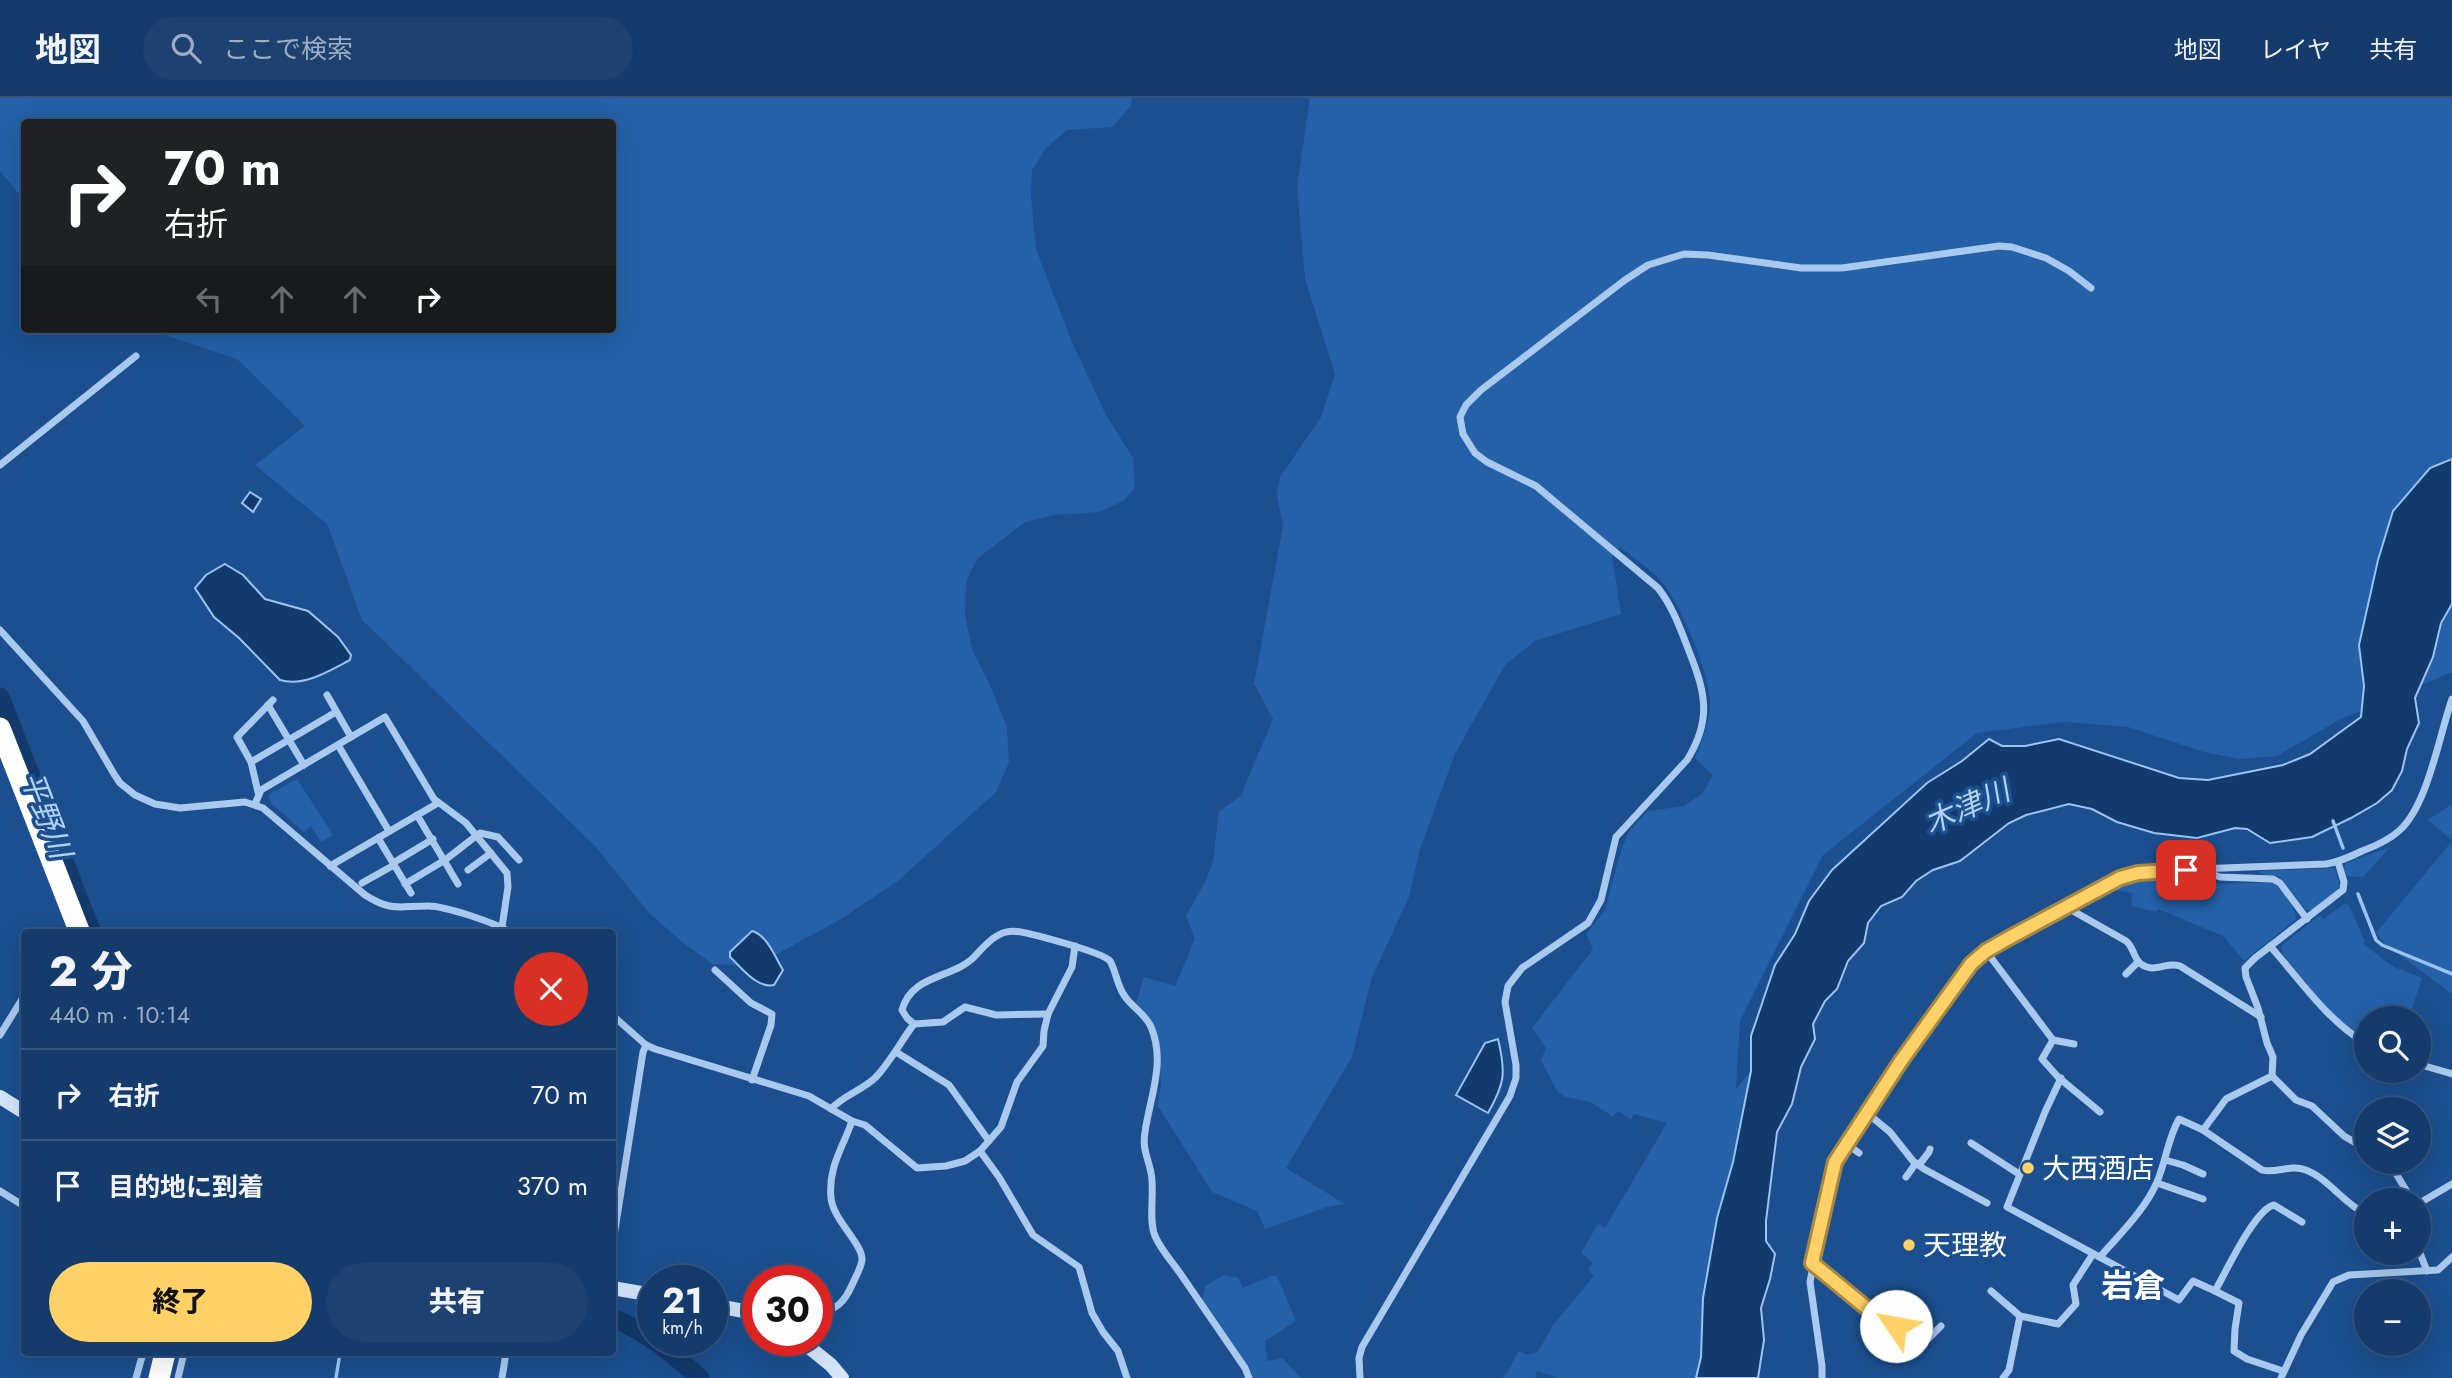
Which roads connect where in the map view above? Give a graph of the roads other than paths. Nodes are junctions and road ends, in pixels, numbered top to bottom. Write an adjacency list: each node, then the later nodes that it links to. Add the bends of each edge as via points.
1 (2091, 288): 117 (street, via 2060,265 2012,247 1973,248 1842,268 1801,268 1695,253 1673,256 1625,280 1481,390 1461,411 1463,434 1475,453 1536,486 1668,600 1702,683 1703,711 1686,760 1616,837 1601,900 1588,923 1522,968 1508,986 1505,1002 1516,1065 1514,1087 1362,1347)
2 (136, 355): 3 (street)
3 (0, 466)
4 (0, 630): 16 (street, via 83,720 120,783 135,795 155,804 192,808)
5 (327, 695): 7 (street)
6 (2452, 699): 25 (street, via 2412,814 2391,838)
7 (336, 712): 9 (street); 10 (street)
8 (0, 729): 38 (highway)
9 (351, 737): 11 (street); 15 (street, via 385,717)
10 (289, 739): 12 (street); 12 (street, via 271,703 237,737); 13 (street)
11 (338, 745): 13 (street); 18 (street)
12 (251, 762): 14 (street)
13 (304, 765): 14 (street)
14 (258, 793): 16 (street)
15 (438, 803): 17 (street); 19 (street)
16 (255, 804): 27 (street)
17 (417, 815): 18 (street); 21 (street)
18 (389, 831): 20 (street)
19 (477, 834): 22 (street); 23 (street); 24 (street, via 498,837)
20 (378, 838): 26 (street); 27 (street)
21 (433, 839): 23 (street); 26 (street)
22 (491, 853): 28 (street); 37 (street, via 509,876)
23 (445, 860): 31 (street); 32 (street)
24 (519, 860)
25 (2338, 862): 29 (street); 35 (street, via 2345,887)
26 (393, 864): 30 (street); 31 (street)
27 (330, 866): 36 (street, via 385,906 440,908)
28 (468, 870)
29 (2201, 870): 34 (street, via 2128,875); 35 (street, via 2220,877 2273,879)
30 (362, 883)
31 (405, 884): 33 (street)
32 (458, 884)
33 (411, 893)
34 (2066, 907): 43 (street); 44 (street, via 2126,941)
35 (2307, 919): 42 (street)
36 (488, 923): 37 (street); 39 (street)
37 (502, 927): 40 (street)
38 (76, 928)
39 (487, 929)
40 (505, 929)
41 (1075, 946): 48 (street, via 1072,967); 51 (street, via 1018,930 994,937 974,958 915,989 902,1010); 116 (street, via 1109,961 1125,999 1151,1027 1157,1082 1144,1133 1144,1154 1151,1172 1154,1235)
42 (2270, 946): 49 (street, via 2245,968); 53 (street, via 2315,1001)
43 (1986, 951): 54 (street); 67 (street, via 1962,975)
44 (2138, 962): 46 (street); 49 (street, via 2152,969 2180,966)
45 (715, 971): 62 (street, via 751,1003 772,1014)
46 (2126, 974)
47 (21, 1001): 52 (street)
48 (1048, 1014): 51 (street, via 996,1015 965,1007 943,1023); 70 (street, via 1044,1046 1017,1082 1001,1128)
49 (2261, 1017): 60 (street, via 2273,1057)
50 (616, 1019): 56 (street)
51 (914, 1024): 57 (street)
52 (0, 1035)
53 (2354, 1036)
54 (2053, 1040): 55 (street); 61 (street, via 2042,1059)
55 (2074, 1044)
56 (646, 1045): 62 (street); 91 (street)
57 (896, 1052): 64 (street, via 874,1079); 70 (street, via 949,1085)
58 (2431, 1068): 59 (street)
59 (2452, 1074)
60 (2272, 1076): 69 (street, via 2226,1099); 71 (street, via 2295,1100 2312,1106)
61 (2061, 1079): 66 (street); 79 (street)
62 (752, 1080): 64 (street, via 808,1096)
63 (0, 1097): 65 (street)
64 (831, 1109): 68 (street)
65 (21, 1110)
66 (2100, 1112)
67 (1867, 1113): 73 (street); 78 (street, via 1891,1132)
68 (852, 1121): 75 (street, via 865,1125 917,1168 965,1161); 101 (street, via 833,1165 831,1200 862,1261 842,1304)
69 (2203, 1129): 77 (street, via 2179,1119); 89 (street, via 2262,1170 2292,1167 2313,1174)
70 (989, 1141): 75 (street)
71 (2354, 1142)
72 (1971, 1143): 79 (street)
73 (1847, 1144): 76 (street); 94 (street, via 1830,1176)
74 (1930, 1149): 78 (street)
75 (980, 1151): 115 (street, via 1033,1235 1079,1267 1092,1313 1118,1351)
76 (1859, 1153)
77 (2165, 1160): 80 (street); 82 (street)
78 (1917, 1164): 81 (street); 87 (street)
79 (2019, 1174): 92 (street, via 2007,1207)
80 (2203, 1174)
81 (1906, 1177)
82 (2157, 1183): 86 (street); 92 (street, via 2140,1210)
83 (2452, 1184): 85 (street)
84 (0, 1191): 88 (street)
85 (2431, 1196)
86 (2203, 1199)
87 (1987, 1203)
88 (21, 1204)
89 (2354, 1205)
90 (2302, 1222): 98 (street, via 2269,1206)
91 (616, 1224)
92 (2096, 1255): 98 (street, via 2179,1300 2193,1281); 102 (street, via 2073,1285 2076,1304 2063,1321 2054,1325)
93 (2452, 1257): 96 (street, via 2438,1270)
94 (1812, 1263): 103 (street, via 1886,1324 1922,1345); 118 (street, via 1810,1296)
95 (2425, 1265): 96 (street)
96 (2427, 1271): 109 (street, via 2349,1275 2333,1282)
97 (616, 1289): 100 (street)
98 (2215, 1290): 109 (street, via 2239,1303 2234,1351)
99 (1991, 1291): 102 (street)
100 (637, 1292)
101 (833, 1309)
102 (2020, 1316): 119 (street, via 2009,1370)
103 (1941, 1326)
104 (142, 1356): 110 (street)
105 (164, 1356): 111 (highway)
106 (183, 1356): 112 (street)
107 (506, 1356): 113 (street)
108 (818, 1356): 114 (street)
109 (2282, 1375)
110 (136, 1378)
111 (159, 1378)
112 (178, 1378)
113 (502, 1378)
114 (842, 1378)
115 (1127, 1378)
116 (1249, 1378)
117 (1360, 1378)
118 (1822, 1378)
119 (2003, 1378)

